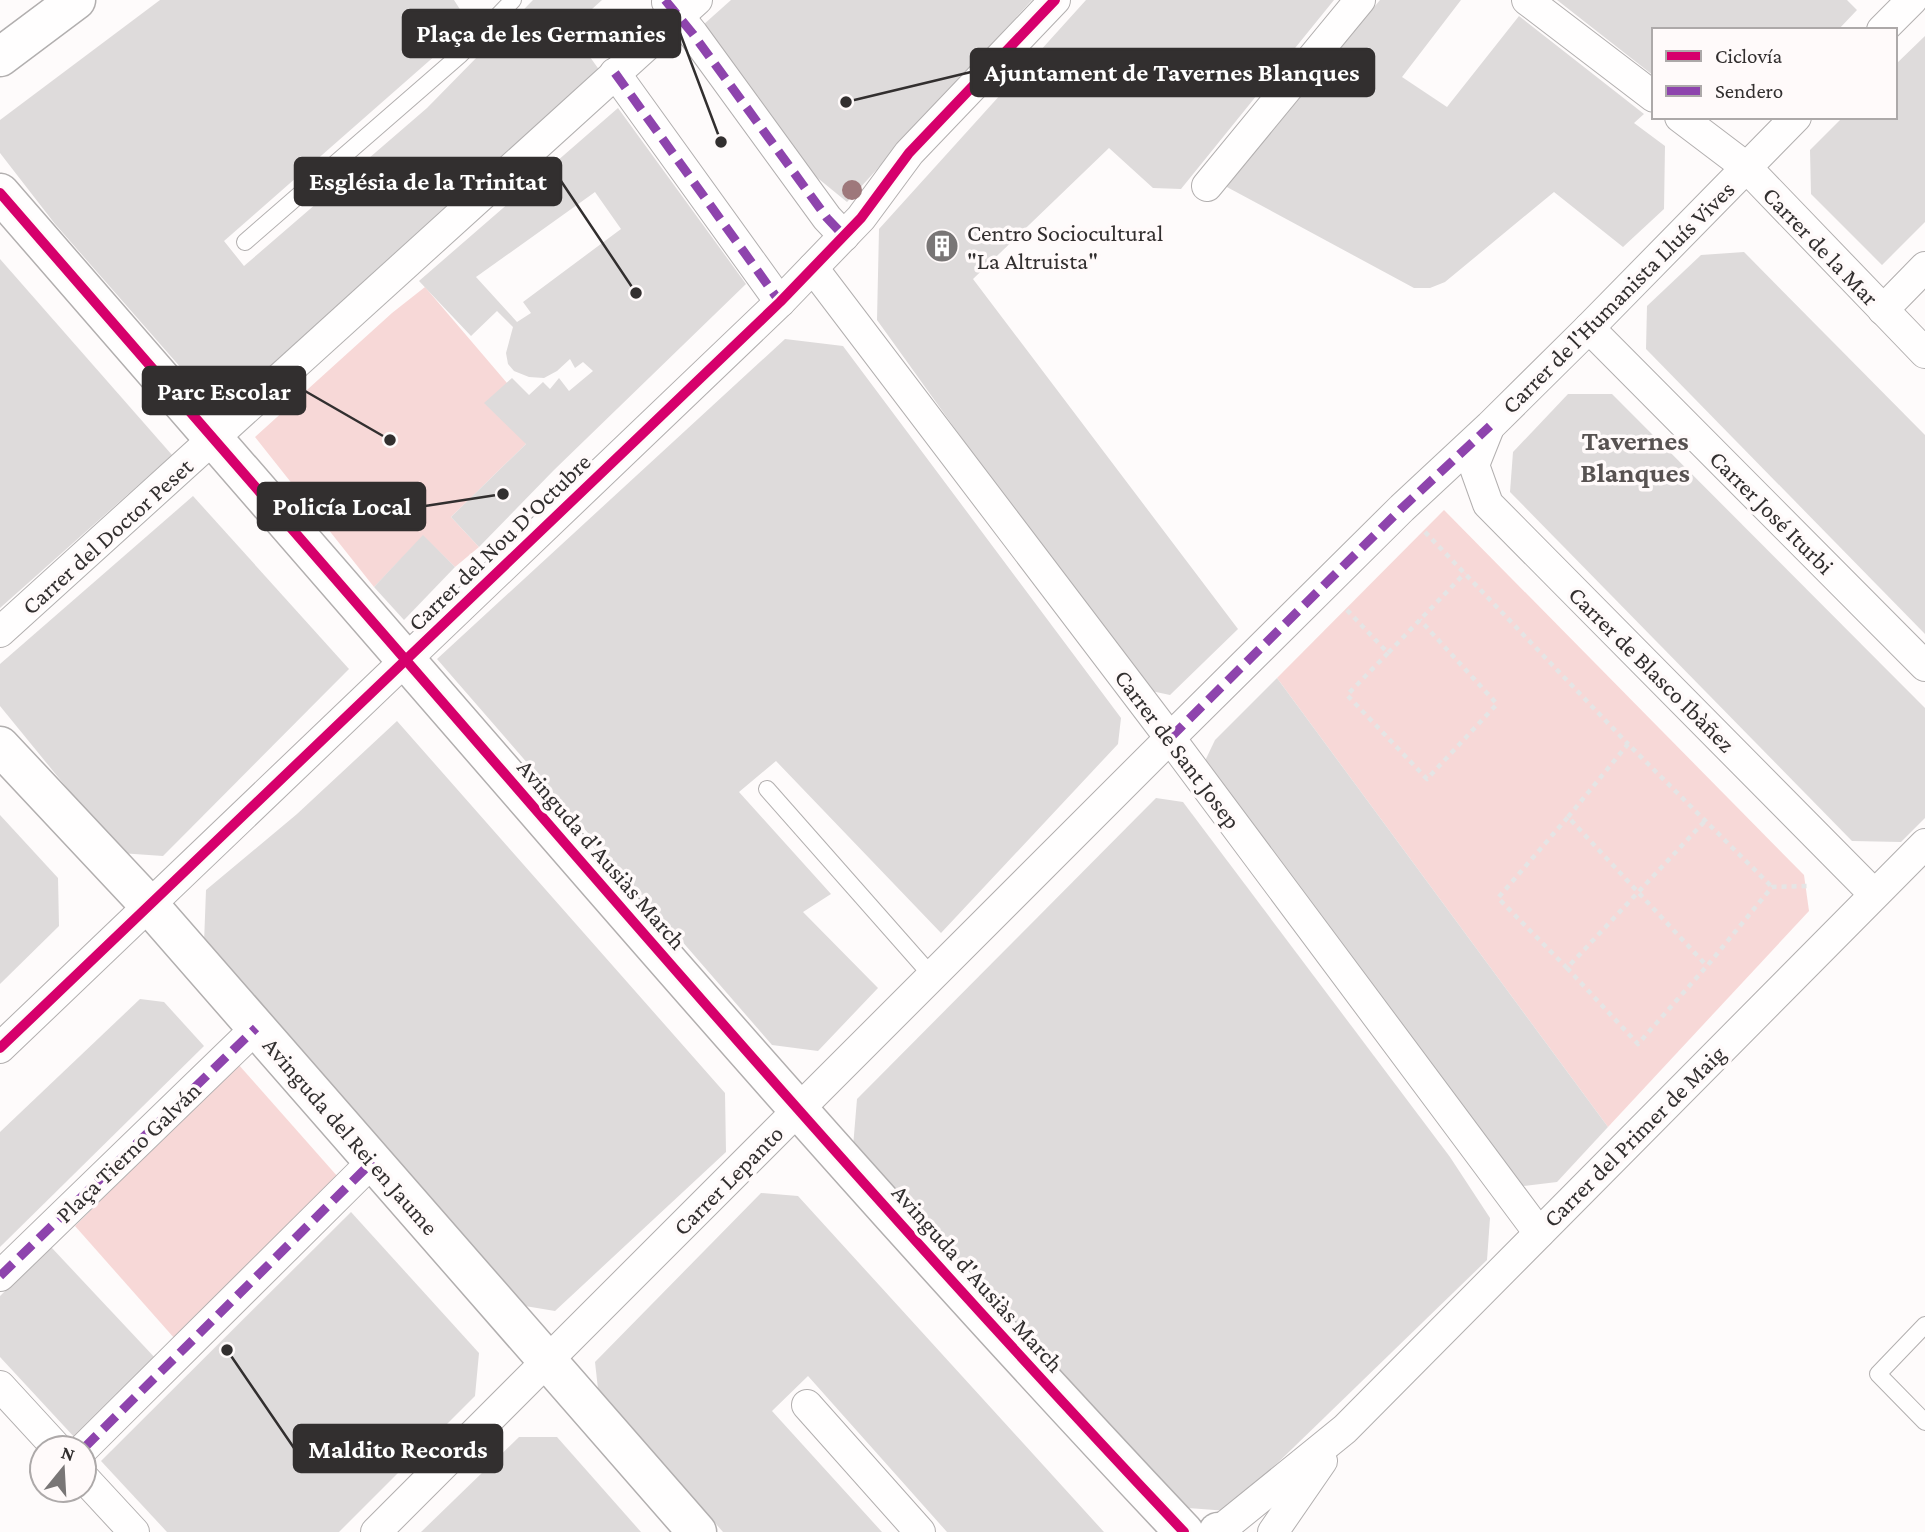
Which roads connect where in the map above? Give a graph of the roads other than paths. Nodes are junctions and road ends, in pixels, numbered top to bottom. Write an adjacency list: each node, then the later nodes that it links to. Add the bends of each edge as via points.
1 (76, 0): 9 (street)
2 (513, 0): 18 (lane, via 460,55)
3 (1055, 0): 17 (street, Carrer del Nou D'Octubre, via 909,153)
4 (1360, 0): 15 (street)
5 (1527, 0): 11 (street)
6 (1912, 0): 8 (street)
7 (680, 5): 10 (street, Carrer del Doctor Peset); 17 (street)
8 (1884, 28)
9 (0, 57)
10 (615, 73): 21 (street); 26 (street, Carrer del Doctor Peset)
11 (1652, 95)
12 (1684, 119): 14 (street, Carrer de la Mar)
13 (1794, 119): 14 (street, Carrer de l'Humanista Lluís Vives)
14 (1746, 167): 22 (street, Carrer de la Mar); 23 (street, Carrer de l'Humanista Lluís Vives)
15 (1207, 186)
16 (0, 193): 26 (street, Avinguda d'Ausiàs March)
17 (844, 236): 20 (street, Carrer del Nou D'Octubre)
18 (245, 242)
19 (1925, 267): 22 (street)
20 (813, 268): 21 (street, Carrer del Nou D'Octubre); 31 (street, Carrer de Sant Josep)
21 (780, 302): 29 (street, Carrer del Nou D'Octubre)
22 (1883, 310): 24 (street, Carrer de la Mar)
23 (1589, 328): 25 (street, Carrer de l'Humanista Lluís Vives); 30 (street, Carrer José Iturbi)
24 (1925, 353)
25 (1490, 426): 27 (street, Carrer de l'Humanista Lluís Vives); 35 (street, Carrer de Blasco Ibàñez, via 1474,466 1488,504)
26 (213, 441): 28 (street, Carrer del Doctor Peset); 29 (street, Avinguda d'Ausiàs March)
27 (1324, 586): 31 (street, Carrer Lepanto)
28 (0, 632)
29 (405, 660): 36 (street, Carrer del Nou D'Octubre); 40 (street, Avinguda d'Ausiàs March)
30 (1925, 666)
31 (1170, 738): 37 (street, Carrer Lepanto); 42 (street, Carrer de Sant Josep)
32 (0, 746): 36 (street, Avinguda del Rei en Jaume)
33 (767, 789): 37 (lane)
34 (1925, 844): 35 (street, Carrer del Primer de Maig)
35 (1874, 894): 42 (street, Carrer del Primer de Maig)
36 (150, 906): 38 (street, Avinguda del Rei en Jaume); 39 (street, Carrer del Nou D'Octubre)
37 (932, 976): 40 (street, Carrer Lepanto)
38 (256, 1028): 41 (street, Avinguda del Rei en Jaume); 43 (street, Plaça Tierno Galván)
39 (0, 1048)
40 (798, 1111): 45 (street, Carrer Lepanto); 57 (street, Avinguda d'Ausiàs March)
41 (373, 1161): 45 (street, Avinguda del Rei en Jaume); 51 (street)
42 (1539, 1233): 49 (street, Carrer del Primer de Maig)
43 (0, 1276)
44 (1925, 1325): 48 (lane, via 1878,1374)
45 (548, 1360): 54 (street, Carrer Lepanto); 55 (street, Avinguda del Rei en Jaume)
46 (0, 1386): 50 (street)
47 (807, 1405): 56 (street)
48 (1925, 1422)
49 (1345, 1429): 58 (street, Carrer del Primer de Maig); 59 (street, Carrer del Primer de Maig)
50 (44, 1434)
51 (98, 1434)
52 (98, 1493): 53 (street)
53 (134, 1532)
54 (376, 1532)
55 (697, 1532)
56 (920, 1532)
57 (1184, 1532)
58 (1219, 1532)
59 (1273, 1532)

